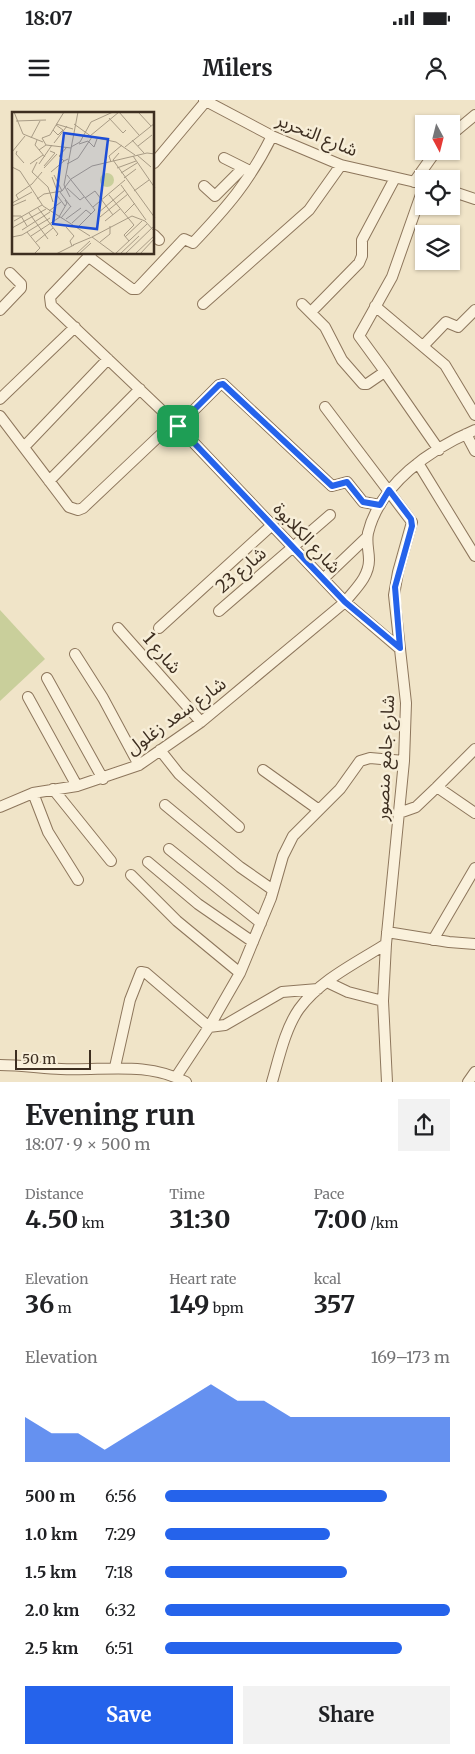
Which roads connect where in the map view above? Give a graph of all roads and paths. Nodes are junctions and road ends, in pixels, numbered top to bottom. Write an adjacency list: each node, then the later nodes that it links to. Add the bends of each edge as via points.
1 (205, 100): 4 (street, شارع التحرير); 6 (street)
2 (475, 115): 3 (street)
3 (460, 128)
4 (272, 136): 7 (street, شارع التحرير); 9 (street)
5 (224, 158): 8 (street)
6 (155, 162)
7 (341, 166): 10 (street, شارع التحرير); 18 (street, via 310,210)
8 (243, 168): 9 (street); 12 (street, via 215,196)
9 (253, 173): 16 (street, via 193,243 184,239 136,289)
10 (395, 178): 11 (street, شارع التحرير); 23 (street, via 362,240 361,259)
11 (415, 183)
12 (204, 186)
13 (460, 194): 14 (street)
14 (475, 199)
15 (415, 203): 20 (street, via 392,278)
16 (90, 255): 24 (street, شارع الكلابوة, via 50,297 51,305)
17 (10, 273): 21 (street, via 21,288)
18 (203, 304)
19 (302, 304): 23 (street)
20 (375, 306): 25 (street); 27 (street, via 359,338)
21 (0, 310)
22 (475, 310): 25 (street, via 458,327 446,322)
23 (311, 312): 27 (street, via 325,326 342,360 363,384)
24 (75, 327): 26 (street, شارع الكلابوة); 29 (street)
25 (424, 346): 31 (street, via 445,365)
26 (108, 359): 28 (street, شارع الكلابوة); 35 (street)
27 (386, 373): 36 (street)
28 (140, 389): 33 (street, شارع الكلابوة); 39 (street)
29 (0, 399)
30 (326, 407): 40 (street, شارع جامع منصور)
31 (475, 415)
32 (0, 416): 35 (street)
33 (176, 424): 39 (street, via 83,508 69,507); 41 (street, via 223,384 332,486 347,482 363,502); 43 (street, شارع الكلابوة)
34 (471, 432): 36 (street); 37 (street)
35 (24, 446): 39 (street)
36 (439, 450): 38 (street)
37 (475, 451)
38 (418, 463): 40 (street); 46 (street)
39 (48, 481)
40 (389, 490): 41 (street); 52 (street, شارع جامع منصور, via 411,519 412,526 395,587)
41 (380, 505): 44 (street)
42 (330, 515): 45 (street, شارع 23)
43 (272, 525): 45 (street, شارع الكلابوة); 51 (street)
44 (367, 537): 47 (street); 48 (street, شارع سعد زغلول, via 368,571)
45 (293, 547): 47 (street, شارع الكلابوة); 49 (street, شارع 23)
46 (475, 556)
47 (323, 580): 48 (street, شارع الكلابوة)
48 (345, 602): 52 (street, شارع الكلابوة); 56 (street, شارع سعد زغلول)
49 (219, 611)
50 (118, 628): 56 (street, شارع 1)
51 (159, 628)
52 (400, 648): 59 (street, شارع جامع منصور, via 406,703)
53 (75, 654): 60 (street, via 104,698)
54 (48, 678): 62 (street)
55 (28, 697): 63 (street)
56 (201, 722): 58 (street, شارع سعد زغلول)
57 (475, 749): 64 (street)
58 (160, 750): 60 (street, شارع سعد زغلول); 72 (street, via 186,780)
59 (404, 761): 69 (street, via 370,758 360,761 340,789); 70 (street, شارع جامع منصور)
60 (139, 765): 62 (street, شارع سعد زغلول)
61 (263, 770): 69 (street)
62 (103, 779): 63 (street, شارع سعد زغلول)
63 (77, 786): 65 (street, شارع سعد زغلول)
64 (437, 787): 70 (street, via 416,807); 71 (street)
65 (53, 789): 66 (street, شارع سعد زغلول); 74 (street)
66 (33, 793): 68 (street, شارع سعد زغلول); 78 (street, via 48,832)
67 (165, 805): 79 (street)
68 (0, 807)
69 (319, 810): 79 (street, via 293,836)
70 (399, 813): 81 (street, شارع جامع منصور)
71 (475, 813)
72 (239, 827)
73 (169, 849): 80 (street)
74 (111, 861)
75 (148, 862): 83 (street, via 198,904)
76 (475, 868): 82 (street)
77 (131, 875): 86 (street, via 166,910)
78 (78, 880)
79 (273, 890): 80 (street)
80 (261, 923): 83 (street)
81 (387, 932): 82 (street); 84 (street, شارع جامع منصور)
82 (433, 940): 85 (street)
83 (253, 942): 86 (street)
84 (386, 944): 87 (street); 88 (street, شارع جامع منصور)
85 (475, 944)
86 (240, 973): 89 (street)
87 (322, 985): 88 (street); 89 (street, via 282,992 224,1025); 95 (street, via 292,1022)
88 (383, 1001): 96 (street, شارع جامع منصور)
89 (209, 1027): 91 (street, via 146,973 140,972 130,1000); 93 (street)
90 (0, 1065): 91 (street, via 62,1069)
91 (116, 1067): 93 (street, via 160,1071)
92 (475, 1072): 97 (street)
93 (176, 1077): 94 (street)
94 (186, 1082)
95 (272, 1082)
96 (387, 1082)
97 (468, 1082)

